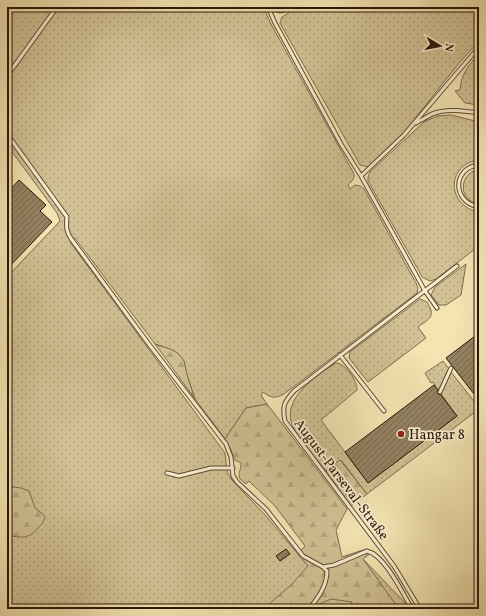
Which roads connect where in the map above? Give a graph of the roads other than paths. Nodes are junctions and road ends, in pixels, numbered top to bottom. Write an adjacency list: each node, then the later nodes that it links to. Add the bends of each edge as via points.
1 (57, 7): 4 (lane)
2 (268, 7): 9 (lane, via 341,144)
3 (479, 47): 6 (lane)
4 (7, 76)
5 (479, 113): 6 (lane, via 448,111 433,114)
6 (412, 125): 9 (lane)
7 (7, 134): 18 (lane, via 67,217 67,233 226,444)
8 (479, 164): 10 (lane, via 471,166 461,176 459,188 464,200)
9 (361, 176): 12 (lane)
10 (479, 208)
11 (457, 266): 12 (lane, August-Parseval-Straße)
12 (425, 291): 13 (lane); 14 (lane, August-Parseval-Straße)
13 (437, 308)
14 (340, 355): 17 (lane); 23 (lane, August-Parseval-Straße, via 294,391 285,402 285,421 394,566)
15 (451, 368): 16 (lane)
16 (440, 392)
17 (384, 410)
18 (233, 468): 19 (lane, via 211,468 179,476); 20 (lane, via 233,476 237,482 266,509 303,556)
19 (167, 473)
20 (323, 567): 21 (lane, via 327,571 327,579 323,590); 22 (lane, via 367,551 372,552 392,575)
21 (309, 609)
22 (412, 609)
23 (420, 609)

